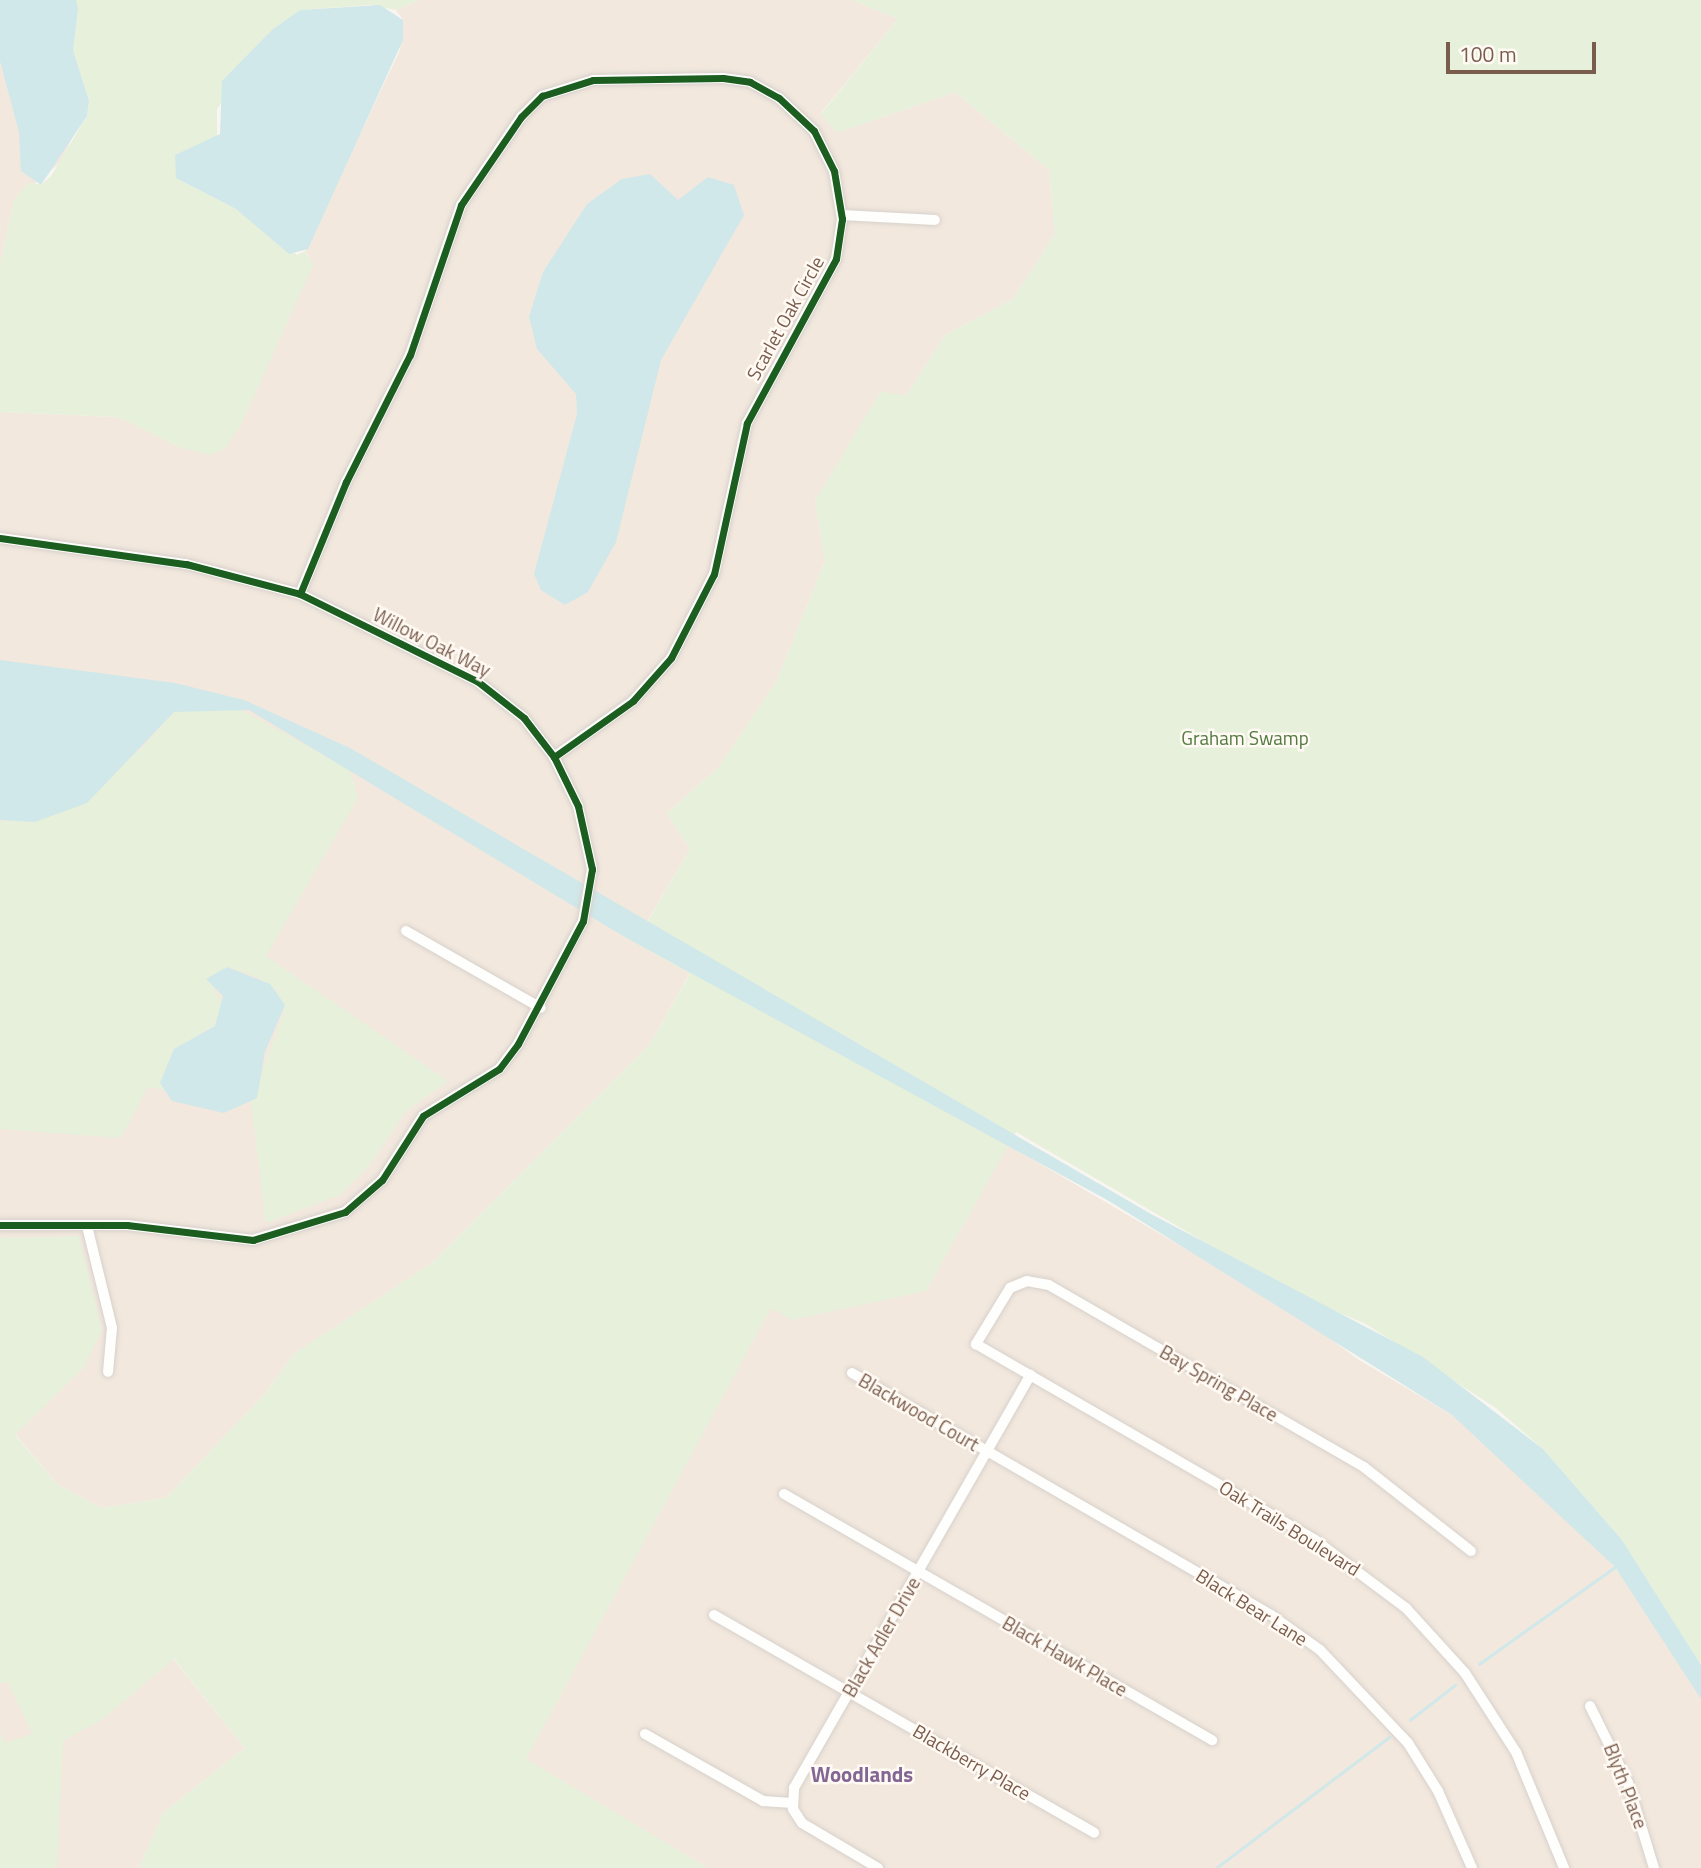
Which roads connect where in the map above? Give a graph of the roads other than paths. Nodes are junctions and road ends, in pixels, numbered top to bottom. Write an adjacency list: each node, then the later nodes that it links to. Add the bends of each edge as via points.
1 (842, 215): 2 (street); 4 (street, Scarlet Oak Circle, via 834,171 814,131 750,82 593,80 542,96 461,205 410,355 346,482); 5 (street, Scarlet Oak Circle, via 829,276 736,450 725,536 686,630 633,701)
2 (935, 220)
3 (0, 538): 4 (street, Willow Oak Way, via 186,564)
4 (300, 594): 5 (street, Willow Oak Way, via 477,681 524,718)
5 (554, 757): 7 (street, Willow Oak Way, via 587,835 591,885 583,921)
6 (406, 931): 7 (street)
7 (541, 1008): 9 (street, Willow Oak Way, via 499,1069 423,1116 382,1180 345,1212 253,1240)
8 (0, 1225): 9 (street, Willow Oak Way)
9 (87, 1226): 11 (street, via 112,1328)
10 (976, 1344): 13 (street, Oak Trails Boulevard); 16 (street, Bay Spring Place, via 1010,1288 1027,1281 1049,1285 1364,1466)
11 (108, 1372)
12 (852, 1373): 14 (street, Blackwood Court)
13 (1031, 1375): 14 (street, Black Adler Drive); 27 (street, Oak Trails Boulevard, via 1315,1540 1406,1608 1452,1656 1503,1731 1535,1790)
14 (987, 1451): 17 (street, Black Adler Drive); 26 (street, Black Bear Lane, via 1320,1650 1412,1750)
15 (784, 1494): 17 (street, Black Hawk Place)
16 (1471, 1551)
17 (918, 1572): 19 (street, Black Adler Drive); 22 (street, Black Hawk Place)
18 (714, 1615): 19 (street, Blackberry Place)
19 (849, 1692): 23 (street, Black Adler Drive, via 800,1777); 24 (street, Blackberry Place)
20 (1590, 1706): 28 (street, Blyth Place, via 1628,1783)
21 (645, 1734): 23 (street, via 759,1800)
22 (1212, 1740)
23 (792, 1803): 25 (street, via 802,1824)
24 (1094, 1833)
25 (878, 1868)
26 (1472, 1868)
27 (1564, 1868)
28 (1654, 1868)

